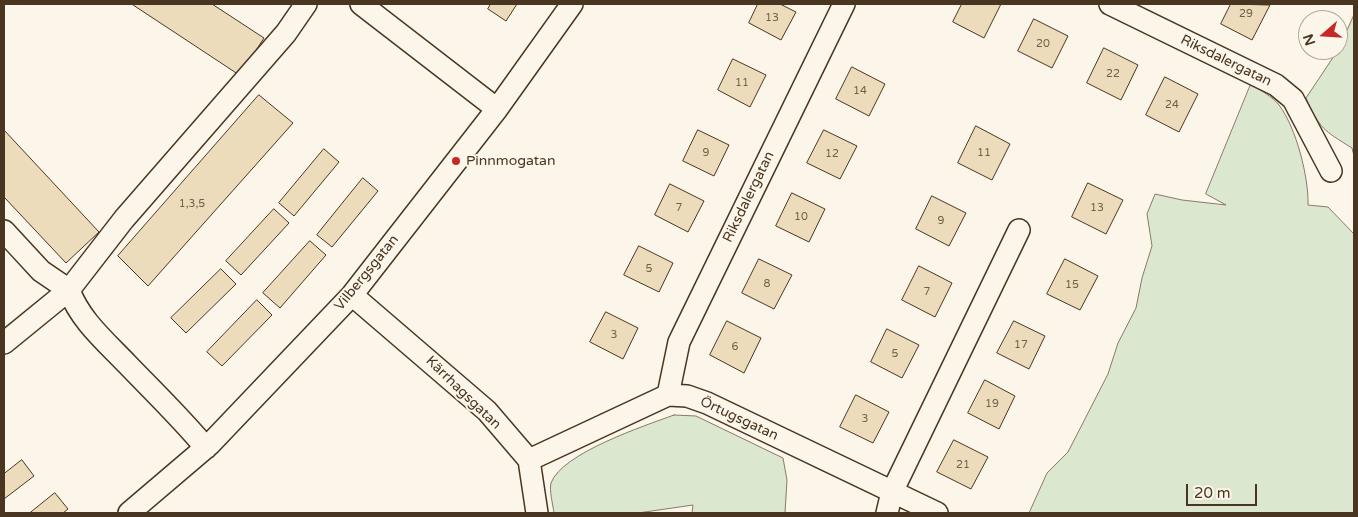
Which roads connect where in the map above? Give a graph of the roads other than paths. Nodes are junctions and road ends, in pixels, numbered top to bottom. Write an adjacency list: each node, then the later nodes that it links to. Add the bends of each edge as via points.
1 (306, 4): 10 (street, via 286,33 124,219)
2 (361, 4): 6 (street)
3 (572, 4): 6 (street, Vilbergsgatan)
4 (844, 4): 13 (street, Riksdalergatan, via 678,342)
5 (1110, 4): 7 (street, Riksdalergatan, via 1276,85 1293,99)
6 (497, 109): 11 (street, Vilbergsgatan)
7 (1331, 170)
8 (1019, 230): 16 (street)
9 (4, 231): 10 (street, via 41,271)
10 (69, 290): 12 (street); 14 (street, via 76,307 93,329)
11 (352, 295): 14 (street, Vilbergsgatan); 15 (street, Kärrhagsgatan, via 486,411)
12 (4, 343)
13 (668, 395): 15 (street); 16 (street, Örtugsgatan, via 707,402)
14 (206, 448): 17 (street, Vilbergsgatan)
15 (529, 460): 18 (street)
16 (892, 492): 19 (street); 20 (street, Örtugsgatan)
17 (129, 513)
18 (537, 513)
19 (887, 513)
20 (937, 513)

